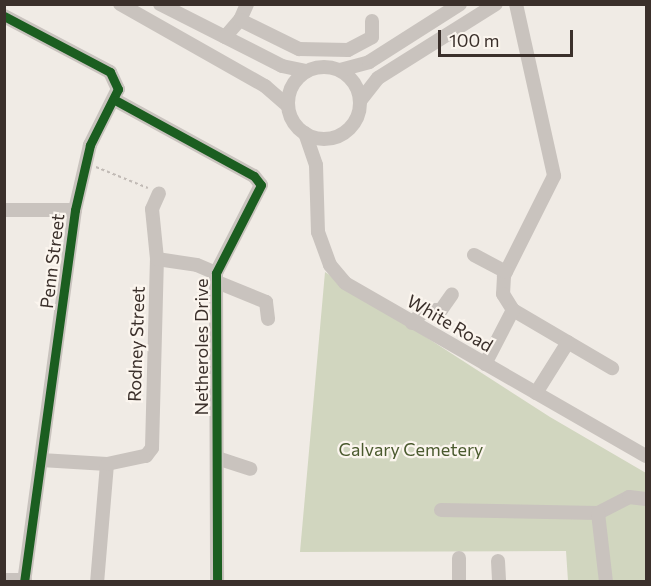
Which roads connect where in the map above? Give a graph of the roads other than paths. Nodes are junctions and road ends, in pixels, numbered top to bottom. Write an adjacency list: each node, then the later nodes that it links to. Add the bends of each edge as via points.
1 (120, 4): 15 (street, via 265,86)
2 (160, 4): 10 (street)
3 (247, 4): 8 (street)
4 (460, 4): 11 (street, via 369,62)
5 (496, 4): 14 (street, via 378,78)
6 (516, 4): 24 (street, via 554,176)
7 (4, 16): 13 (street, via 111,72 118,89)
8 (240, 20): 9 (street, via 299,49 323,52 348,50 365,43 372,37); 10 (street)
9 (372, 21)
10 (225, 38): 12 (street, via 282,66)
11 (340, 70): 12 (street, via 323,66); 14 (street, via 350,78)
12 (306, 71): 15 (street, via 294,82)
13 (115, 100): 21 (street, Penn Street, via 84,162); 25 (street, Netheroles Drive, via 254,176 261,185)
14 (360, 101): 17 (street, via 357,118)
15 (288, 105): 16 (street, via 296,126)
16 (305, 134): 17 (street, via 315,138); 18 (street, White Road)
17 (337, 137): 18 (street)
18 (316, 165): 29 (street, White Road, via 318,232 330,265 354,290)
19 (159, 193): 23 (street, Rodney Street, via 152,209)
20 (4, 210): 21 (street)
21 (75, 210): 36 (street, Penn Street)
22 (474, 255): 24 (street)
23 (157, 259): 25 (street, via 197,265); 37 (street, Rodney Street, via 152,448 146,456)
24 (506, 272): 27 (street, via 504,294)
25 (217, 277): 28 (street, via 266,302); 35 (street, Netheroles Drive)
26 (452, 294): 29 (street, via 441,310 425,310)
27 (513, 310): 30 (street); 31 (street)
28 (268, 319)
29 (412, 322): 31 (street, White Road)
30 (568, 342): 32 (street); 33 (street)
31 (485, 364): 33 (street, White Road)
32 (612, 368)
33 (536, 393): 34 (street, White Road)
34 (646, 456)
35 (217, 458): 38 (street); 47 (street, Netheroles Drive)
36 (41, 460): 37 (street, Rodney Street); 45 (street, Penn Street)
37 (107, 464): 46 (street)
38 (250, 469)
39 (646, 499): 41 (street, via 628,497)
40 (441, 510): 41 (street)
41 (598, 513): 50 (street)
42 (459, 558): 48 (street)
43 (498, 561): 49 (street)
44 (4, 580): 45 (street)
45 (24, 581)
46 (97, 582)
47 (217, 582)
48 (459, 582)
49 (499, 582)
50 (606, 582)

